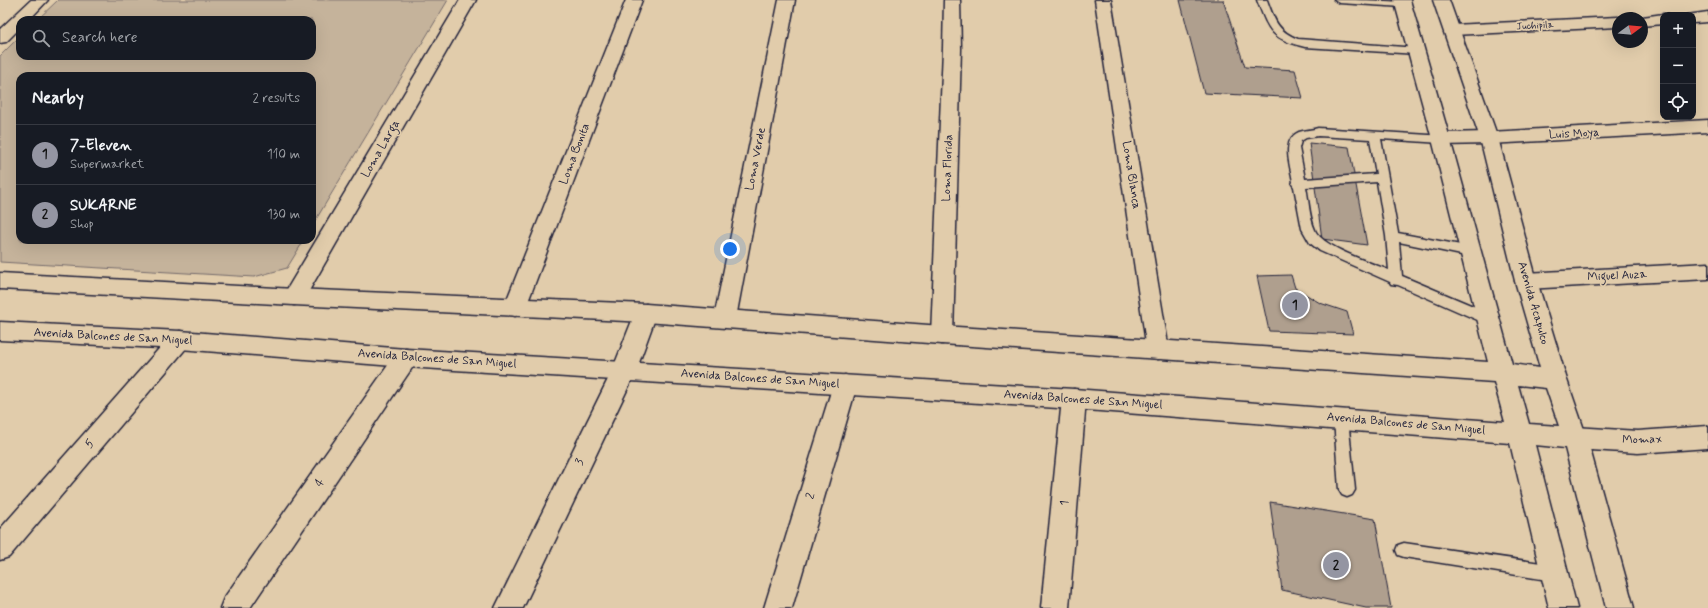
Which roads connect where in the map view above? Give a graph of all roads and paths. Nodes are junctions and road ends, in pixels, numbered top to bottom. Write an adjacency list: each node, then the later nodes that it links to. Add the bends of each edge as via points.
1 (40, 0): 11 (street)
2 (468, 0): 33 (street, Loma Larga)
3 (634, 0): 34 (street, Loma Bonita)
4 (787, 0): 36 (street, Loma Verde)
5 (952, 0): 39 (street, Loma Florida)
6 (1103, 0): 41 (street, Loma Blanca)
7 (1262, 0): 20 (lane, via 1273,28 1290,41)
8 (1339, 0): 10 (lane)
9 (1441, 0): 18 (street, Avenida Acapulco)
10 (1402, 2): 20 (street)
11 (23, 16)
12 (1708, 17): 13 (street)
13 (1696, 18)
14 (1660, 20): 15 (street)
15 (1648, 21)
16 (1612, 22): 18 (street, Juchipila)
17 (16, 23): 19 (street)
18 (1452, 30): 23 (street, Avenida Acapulco)
19 (0, 38)
20 (1416, 51): 24 (street)
21 (1708, 126): 23 (street, Luis Moya)
22 (1375, 135): 24 (lane); 25 (lane); 26 (lane, via 1318,132 1296,139 1293,148)
23 (1489, 138): 24 (street, Luis Moya); 32 (street, Avenida Acapulco)
24 (1441, 139): 28 (street)
25 (1382, 178): 26 (lane); 27 (lane)
26 (1298, 184): 30 (lane, via 1308,229 1314,240 1324,248)
27 (1392, 236): 28 (lane); 30 (lane)
28 (1471, 252): 37 (street)
29 (1708, 271): 32 (street, Miguel Auza)
30 (1396, 280): 37 (lane)
31 (0, 281): 33 (street)
32 (1526, 281): 45 (street, Avenida Acapulco)
33 (294, 297): 34 (street)
34 (516, 307): 35 (street)
35 (646, 313): 36 (street); 43 (street, 3)
36 (725, 318): 39 (street)
37 (1487, 318): 44 (street)
38 (0, 331): 40 (street, Avenida Balcones de San Miguel)
39 (942, 335): 41 (street)
40 (180, 340): 42 (street, Avenida Balcones de San Miguel); 53 (street, 5)
41 (1158, 350): 44 (street)
42 (406, 358): 43 (street, Avenida Balcones de San Miguel); 56 (street, 4)
43 (624, 371): 46 (street, Avenida Balcones de San Miguel); 57 (street, 3)
44 (1504, 373): 45 (street); 49 (street)
45 (1555, 380): 51 (street, Avenida Acapulco)
46 (845, 385): 47 (street, Avenida Balcones de San Miguel); 58 (street, 2)
47 (1074, 399): 48 (street, Avenida Balcones de San Miguel); 59 (street, 1)
48 (1341, 419): 49 (street, Avenida Balcones de San Miguel); 52 (lane)
49 (1520, 433): 51 (street); 55 (street)
50 (1708, 437): 51 (street, Momax, via 1638,442)
51 (1576, 438): 61 (street, Avenida Acapulco)
52 (1347, 490)
53 (0, 548)
54 (1404, 550): 55 (lane)
55 (1554, 573): 60 (street)
56 (234, 608)
57 (509, 608)
58 (778, 608)
59 (1055, 608)
60 (1563, 608)
61 (1620, 608)

